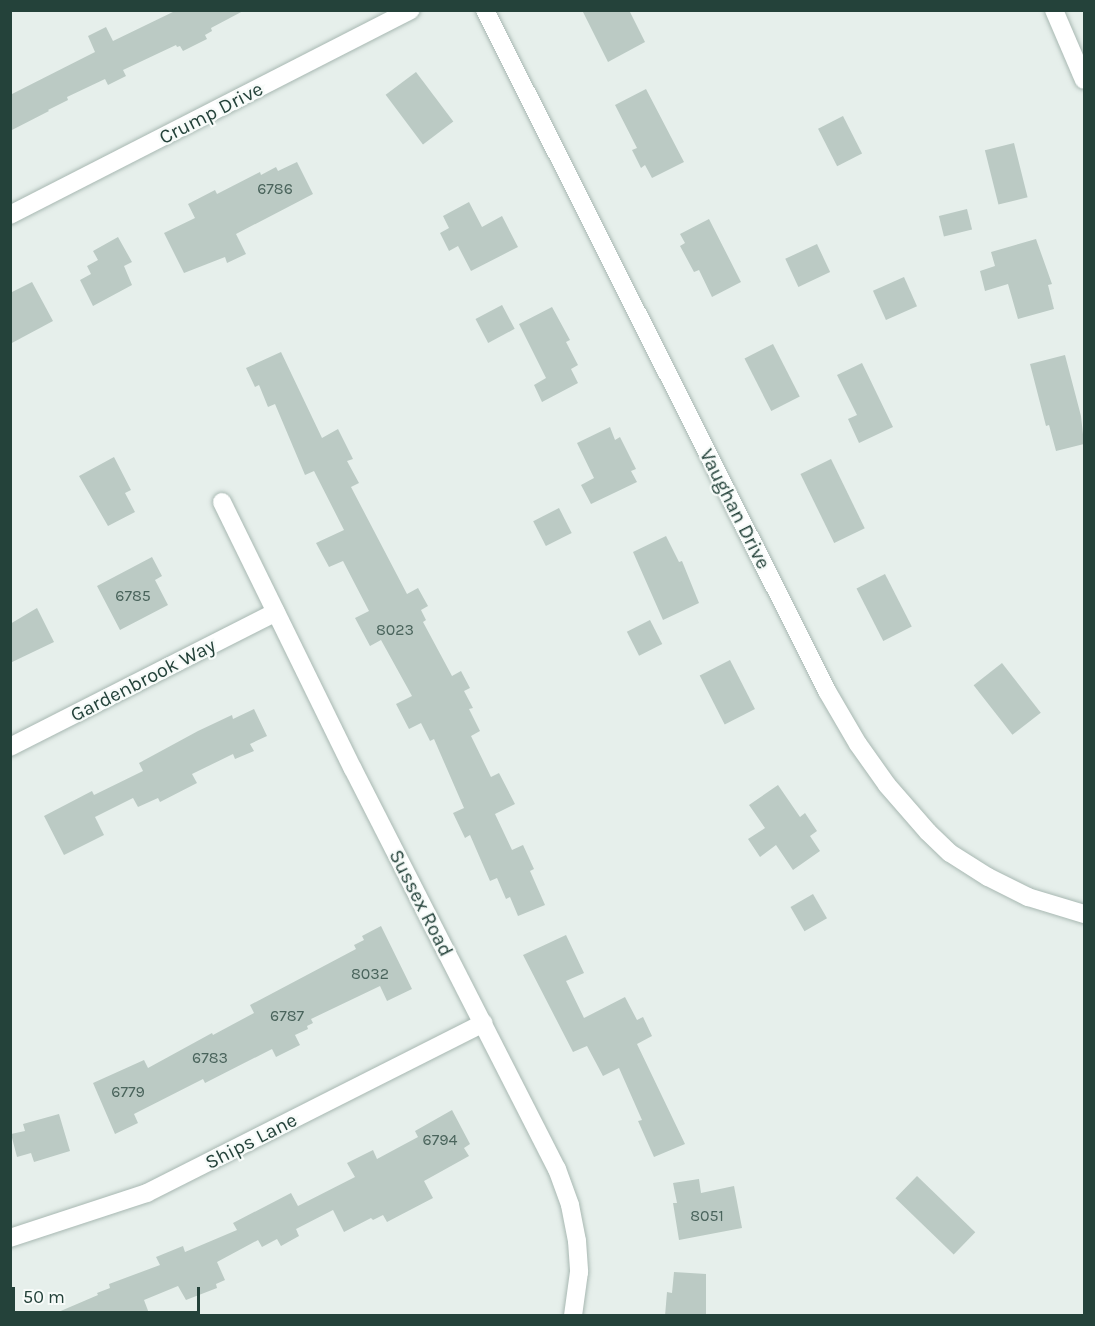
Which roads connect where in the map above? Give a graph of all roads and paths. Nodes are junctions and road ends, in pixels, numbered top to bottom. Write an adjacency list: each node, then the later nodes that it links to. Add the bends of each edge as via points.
1 (411, 10): 5 (street, Crump Drive)
2 (485, 10): 9 (street, Vaughan Drive, via 827,691 858,744 887,785 950,853 1028,897)
3 (1054, 10): 4 (street)
4 (1084, 80)
5 (10, 215)
6 (222, 502): 7 (street, Sussex Road)
7 (276, 612): 8 (street, Gardenbrook Way); 10 (street, Sussex Road)
8 (10, 747)
9 (1084, 914)
10 (483, 1023): 11 (street, Ships Lane, via 147,1193); 12 (street, Sussex Road, via 557,1169 570,1205 579,1272)
11 (10, 1238)
12 (573, 1316)

